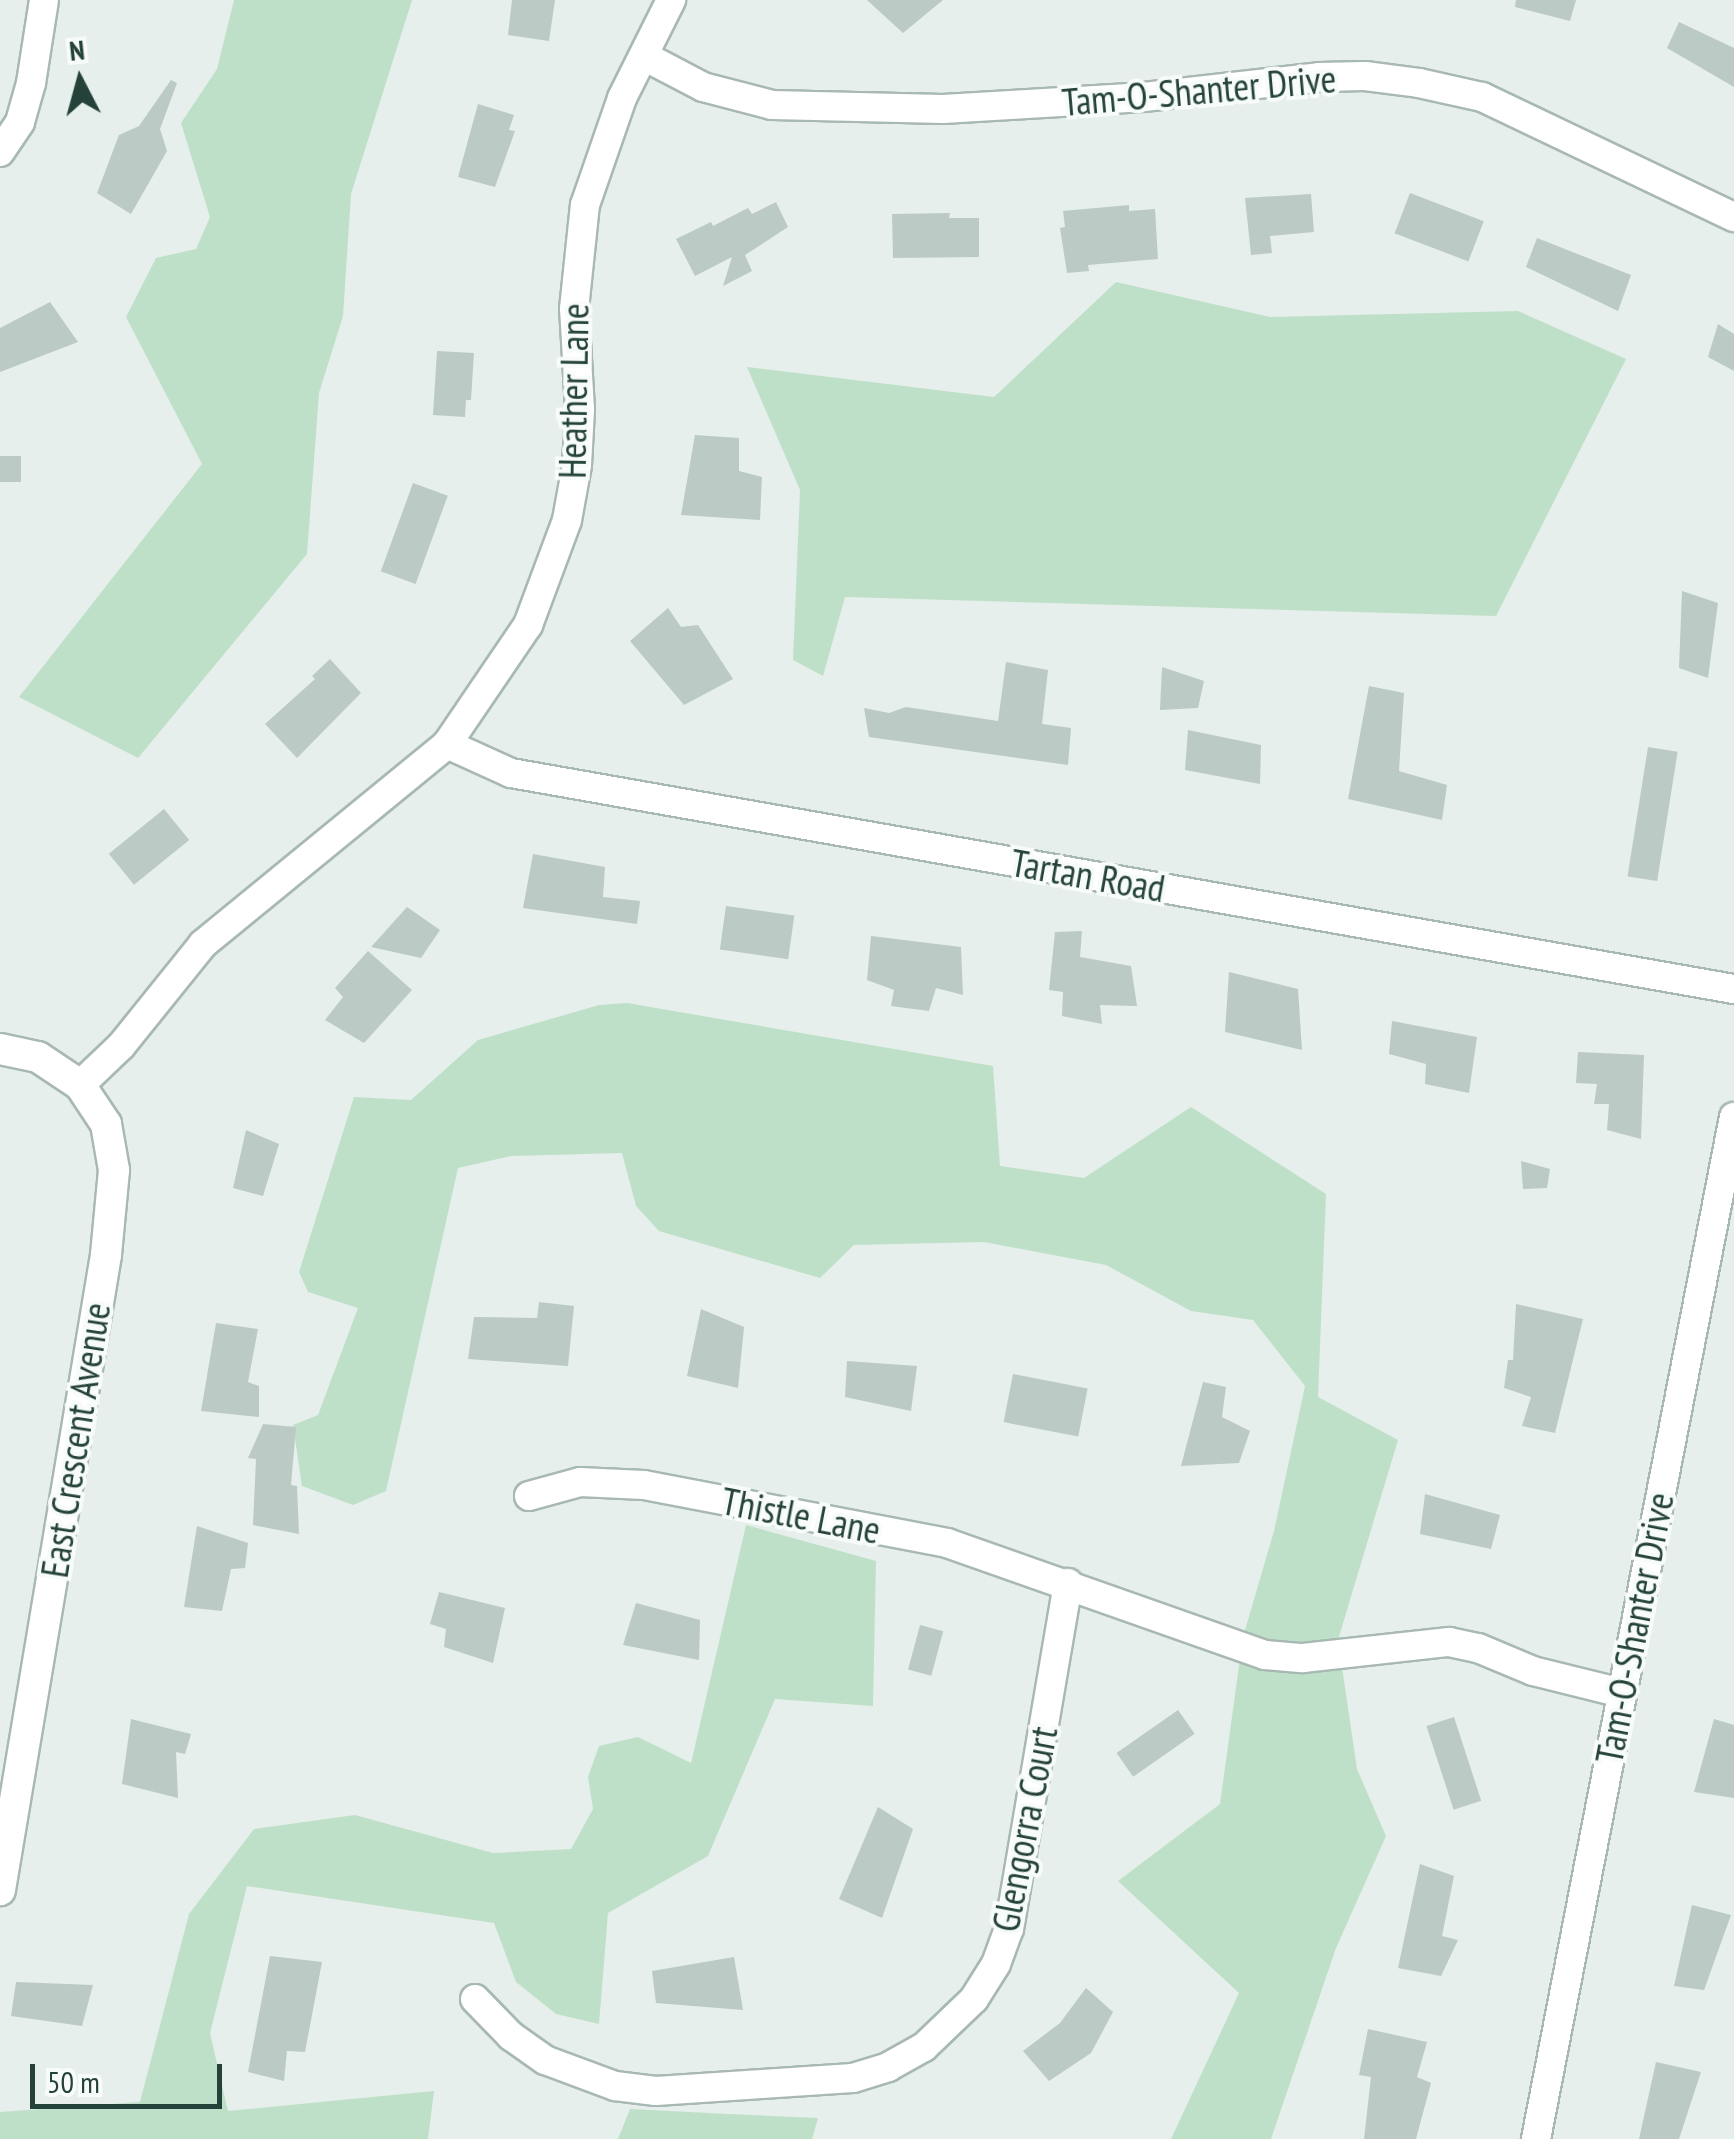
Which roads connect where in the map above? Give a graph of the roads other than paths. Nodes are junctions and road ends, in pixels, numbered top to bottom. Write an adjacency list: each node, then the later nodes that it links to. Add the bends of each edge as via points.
1 (44, 0): 4 (street, via 31,84 20,122)
2 (671, 0): 3 (street, Heather Lane)
3 (644, 56): 5 (street, Tam-O-Shanter Drive, via 703,87 772,105 943,109 1144,97 1319,77 1419,83 1482,97); 6 (street, Heather Lane, via 602,147 585,205 574,309 577,465 567,520 528,625)
4 (0, 152)
5 (1734, 217)
6 (447, 744): 7 (street, Tartan Road, via 511,773); 9 (street, Heather Lane, via 203,944 122,1046)
7 (1734, 988)
8 (0, 1048): 9 (street, East Crescent Avenue, via 38,1057)
9 (80, 1084): 14 (street, East Crescent Avenue, via 106,1124 114,1186)
10 (1734, 1117): 13 (street, Tam-O-Shanter Drive)
11 (530, 1496): 12 (street, Thistle Lane, via 580,1482 644,1485 947,1544)
12 (1068, 1583): 13 (street, via 1244,1650 1303,1658 1448,1642); 15 (street, Glengorra Court, via 1009,1929 974,1998 924,2047 854,2078 656,2092 615,2086 545,2060)
13 (1622, 1693): 16 (street, Tam-O-Shanter Drive)
14 (0, 1890)
15 (475, 1999)
16 (1536, 2139)

